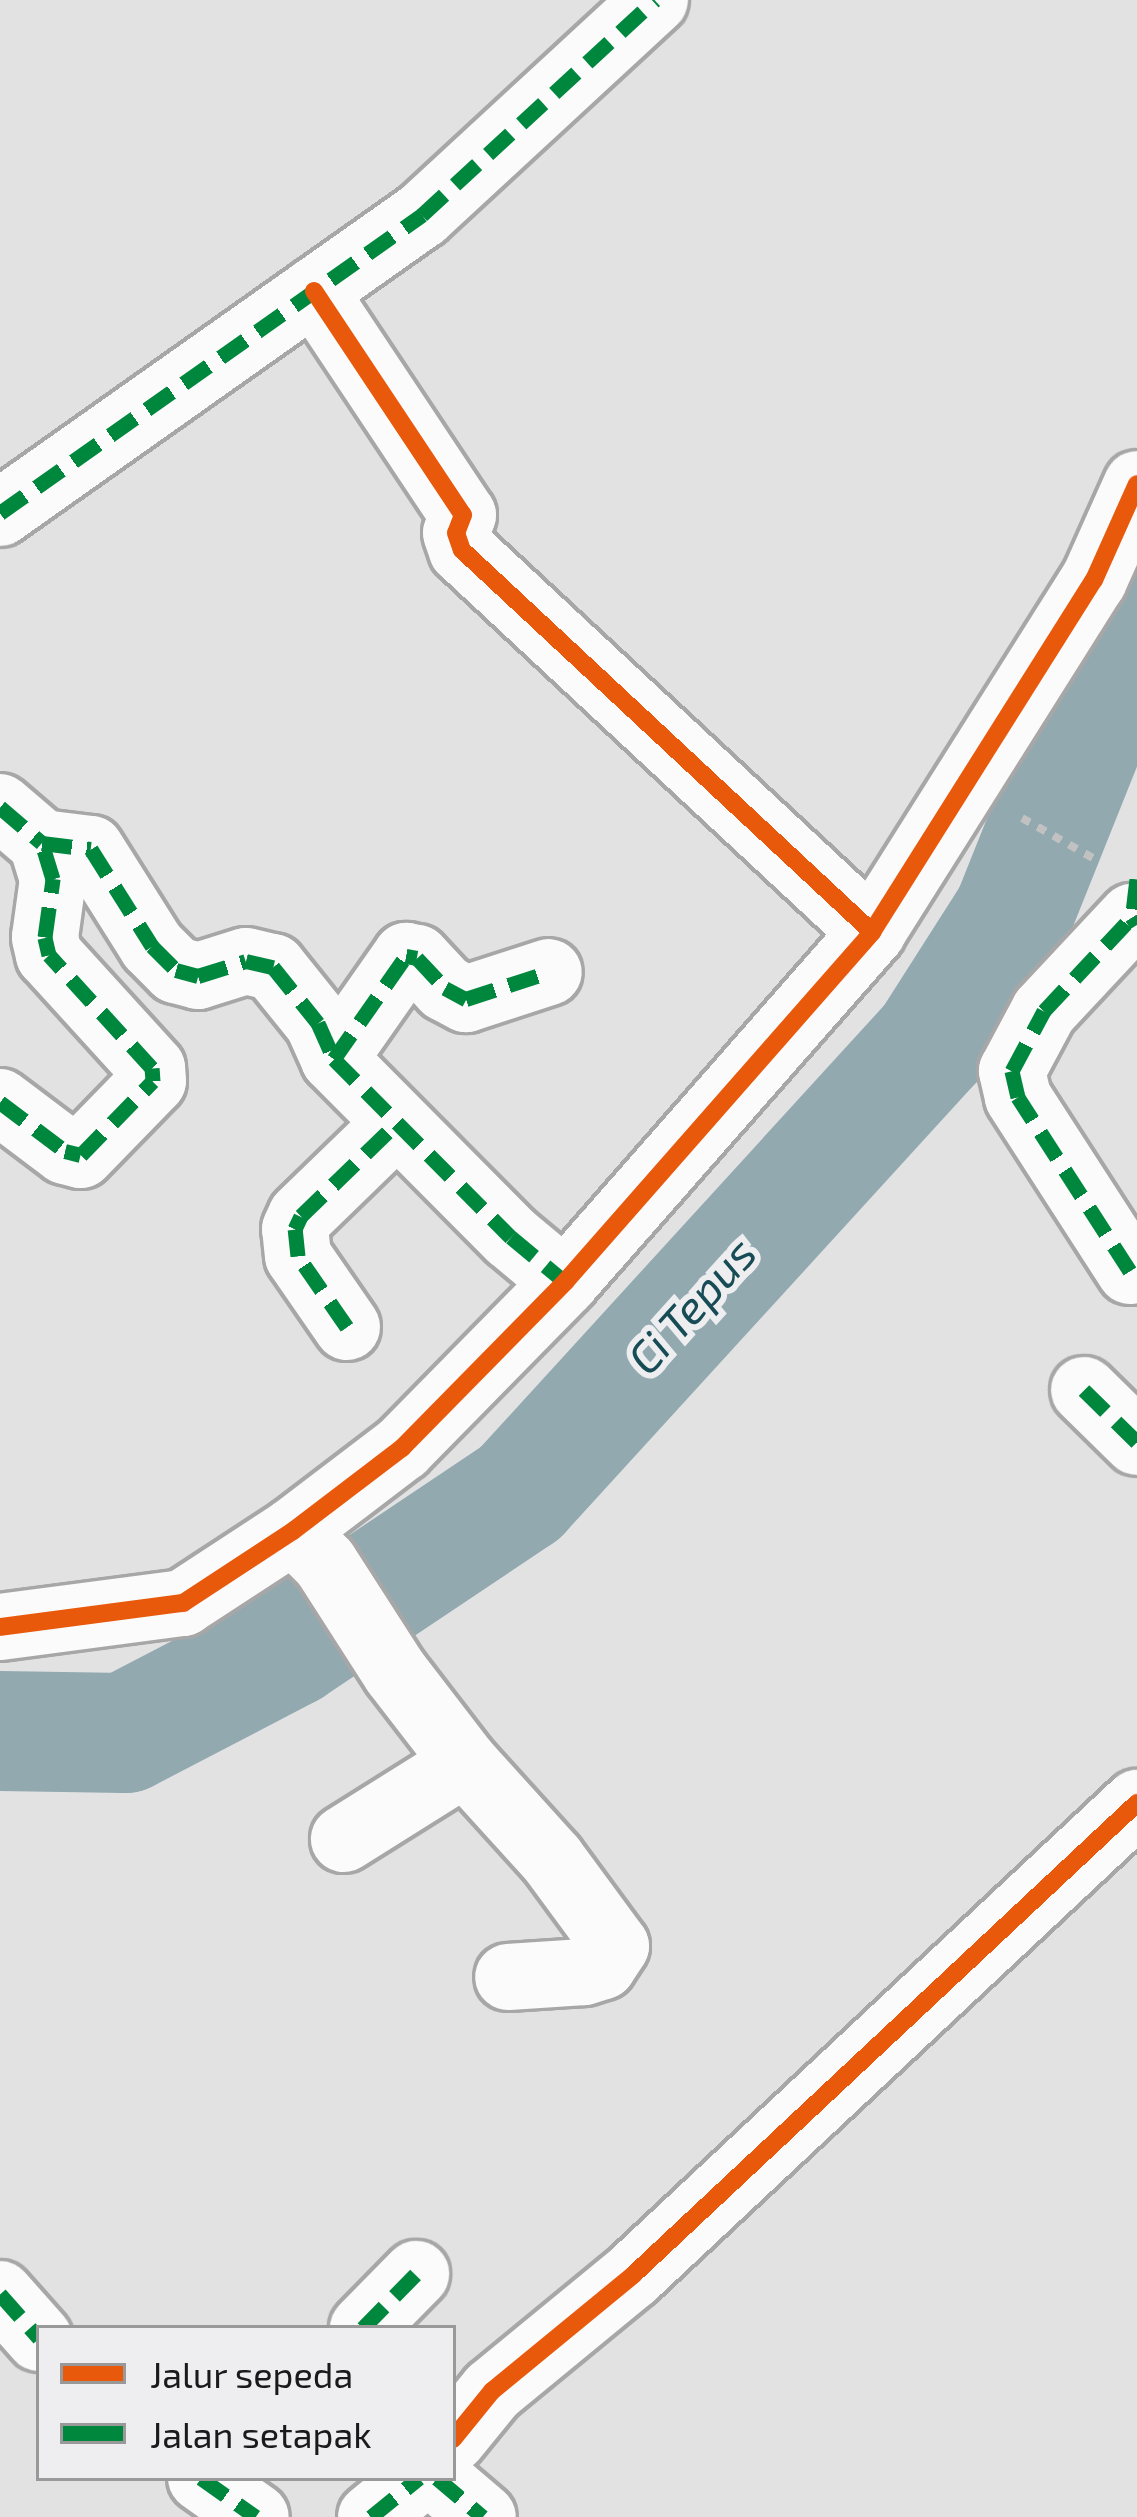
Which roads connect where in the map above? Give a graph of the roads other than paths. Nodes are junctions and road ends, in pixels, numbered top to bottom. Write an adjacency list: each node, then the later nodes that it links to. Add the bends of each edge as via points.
1 (655, 0): 2 (street, via 422,215)
2 (314, 291): 4 (street); 7 (street, via 463,515 456,533 462,550)
3 (1137, 484): 7 (street, via 1094,580)
4 (0, 513)
5 (21, 825): 9 (street, via 91,849 176,970 198,976 245,962 273,967 318,1023); 10 (street, via 52,878 50,955 152,1068 153,1081 82,1155)
6 (1128, 897): 12 (street, via 1012,1071 1018,1097)
7 (872, 932): 13 (street)
8 (549, 971): 9 (street, via 466,999 406,956)
9 (334, 1059): 11 (street)
10 (0, 1102)
11 (396, 1124): 13 (street); 14 (street, via 295,1229 298,1256)
12 (1130, 1271)
13 (565, 1282): 17 (street)
14 (346, 1327)
15 (1084, 1390): 16 (street)
16 (1137, 1442)
17 (309, 1547): 18 (street, via 183,1603); 19 (street)
18 (0, 1627)
19 (464, 1763): 21 (street); 22 (street, via 552,1859 616,1946 602,1966 584,1972)
20 (1137, 1803): 27 (street, via 633,2275 492,2391)
21 (344, 1840)
22 (508, 1977)
23 (416, 2275): 25 (street)
24 (0, 2294): 26 (street)
25 (366, 2325)
26 (36, 2335)
27 (456, 2436)
28 (207, 2481): 31 (street)
29 (415, 2481): 32 (street)
30 (441, 2481): 33 (street)
31 (256, 2517)
32 (371, 2517)
33 (483, 2517)

